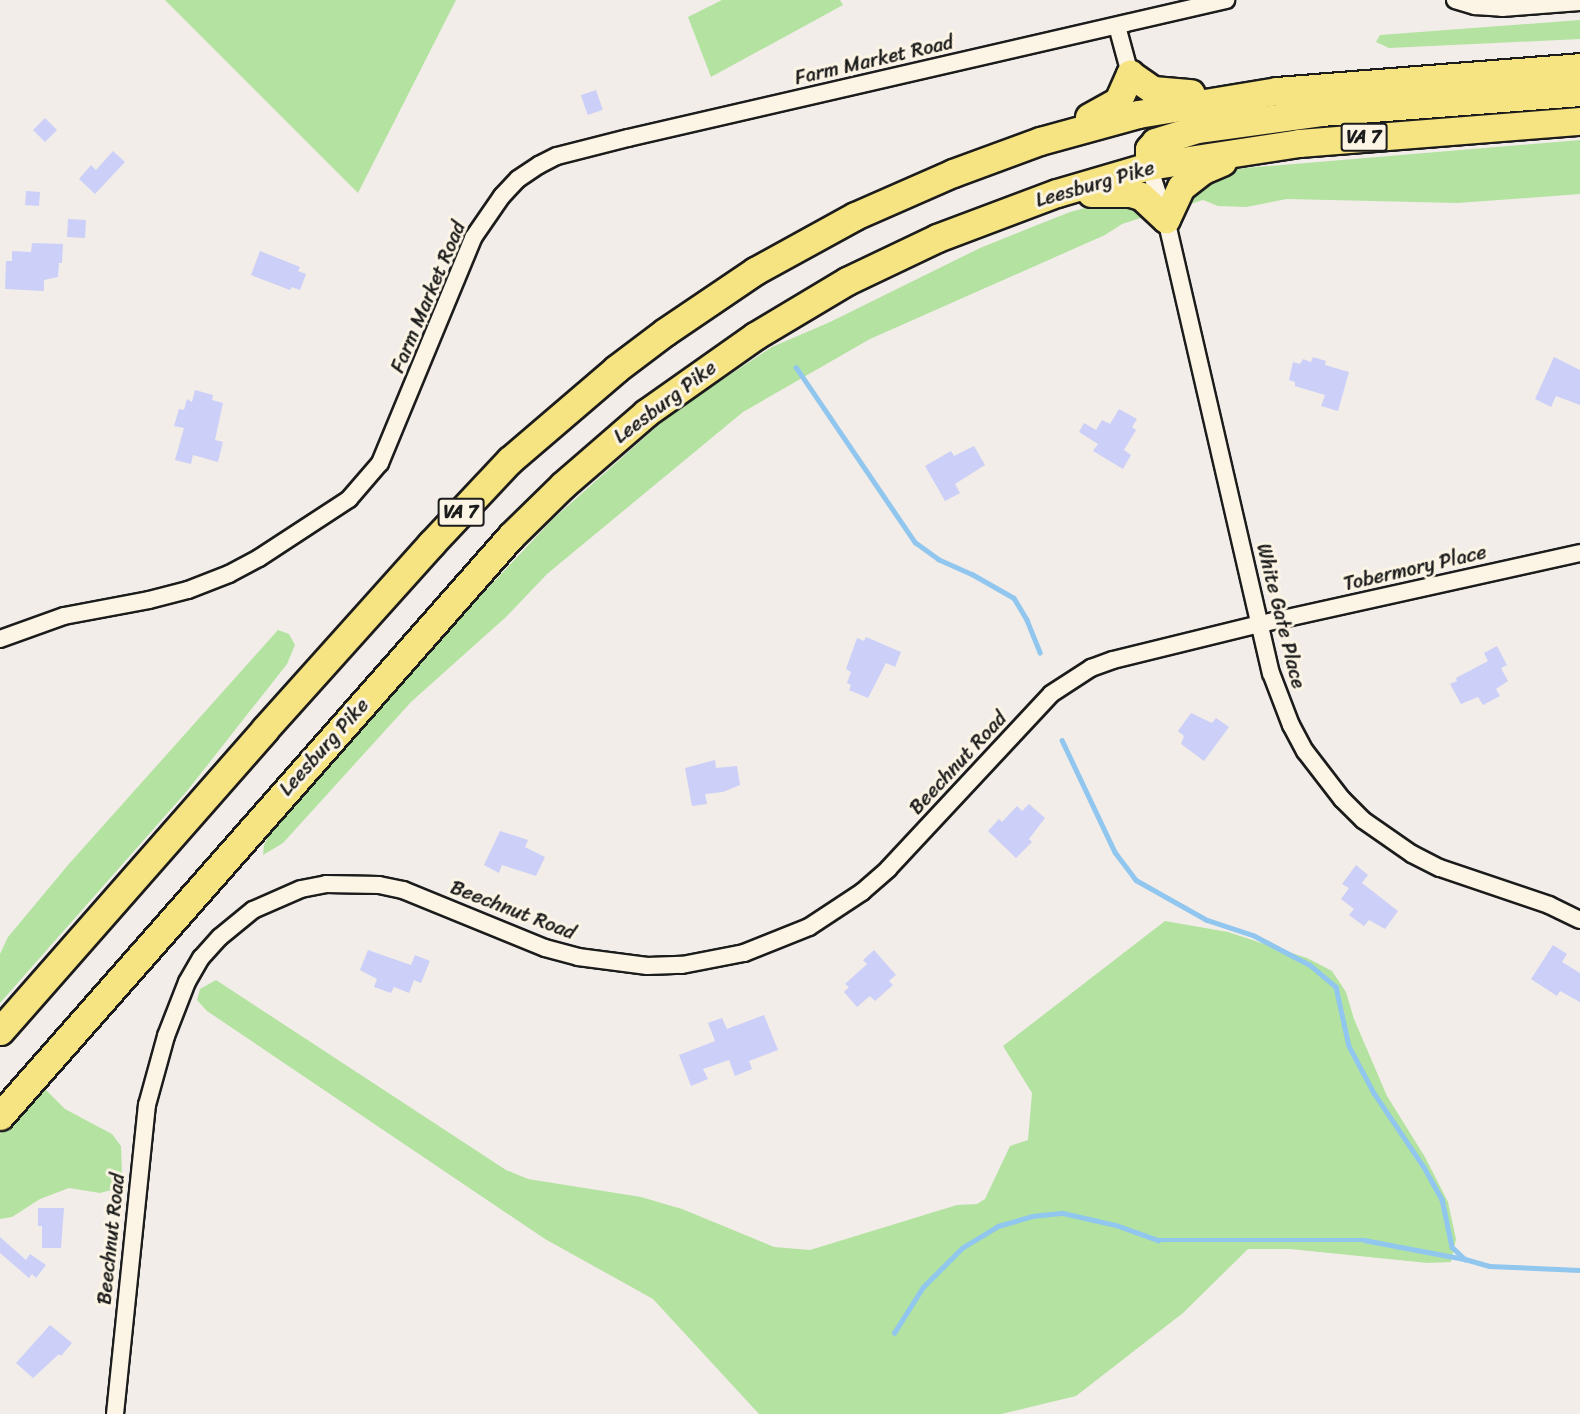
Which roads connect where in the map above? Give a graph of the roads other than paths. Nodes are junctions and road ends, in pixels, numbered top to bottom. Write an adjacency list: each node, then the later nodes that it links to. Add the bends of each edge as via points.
1 (1226, 0): 4 (street, Farm Market Road)
2 (1455, 0): 3 (street, via 1502,8)
3 (1580, 2)
4 (1117, 26): 6 (street); 17 (street, Farm Market Road, via 628,138 557,156 539,165 502,196 473,238 380,463 349,499 229,574 149,600 64,616)
5 (1580, 67): 8 (highway, VA 7)
6 (1130, 74): 8 (highway, via 1146,88 1161,92); 10 (highway, via 1118,101)
7 (1580, 92): 12 (highway, via 1321,112 1197,129 1155,142 1149,149)
8 (1247, 95): 10 (highway, VA 7, via 1138,114)
9 (1580, 121): 11 (highway, Leesburg Pike / VA 7, via 1414,132)
10 (1040, 141): 19 (highway, VA 7, via 953,173 855,216 754,271 665,332 574,405 510,460 430,544)
11 (1253, 149): 12 (highway, Leesburg Pike / VA 7); 14 (highway, via 1191,178 1181,187)
12 (1149, 166): 13 (highway, Leesburg Pike / VA 7); 14 (street, White Gate Place)
13 (1057, 193): 14 (highway, via 1130,193 1150,201); 20 (highway, Leesburg Pike / VA 7, via 938,238 847,281 699,373 604,448 511,536)
14 (1166, 219): 16 (street, White Gate Place)
15 (1580, 553): 16 (street, Tobermory Place)
16 (1260, 624): 18 (street, White Gate Place, via 1271,673 1291,725 1322,776 1364,820 1404,849 1440,868 1549,905); 21 (street, Beechnut Road, via 1113,660 1071,679 1051,694 862,892 809,927 744,953 647,966 578,957 545,948 403,890 370,884 326,884 301,889 253,910 201,958 187,982 162,1048 143,1136)
17 (0, 639)
18 (1580, 920)
19 (0, 1031)
20 (0, 1116)
21 (115, 1414)

